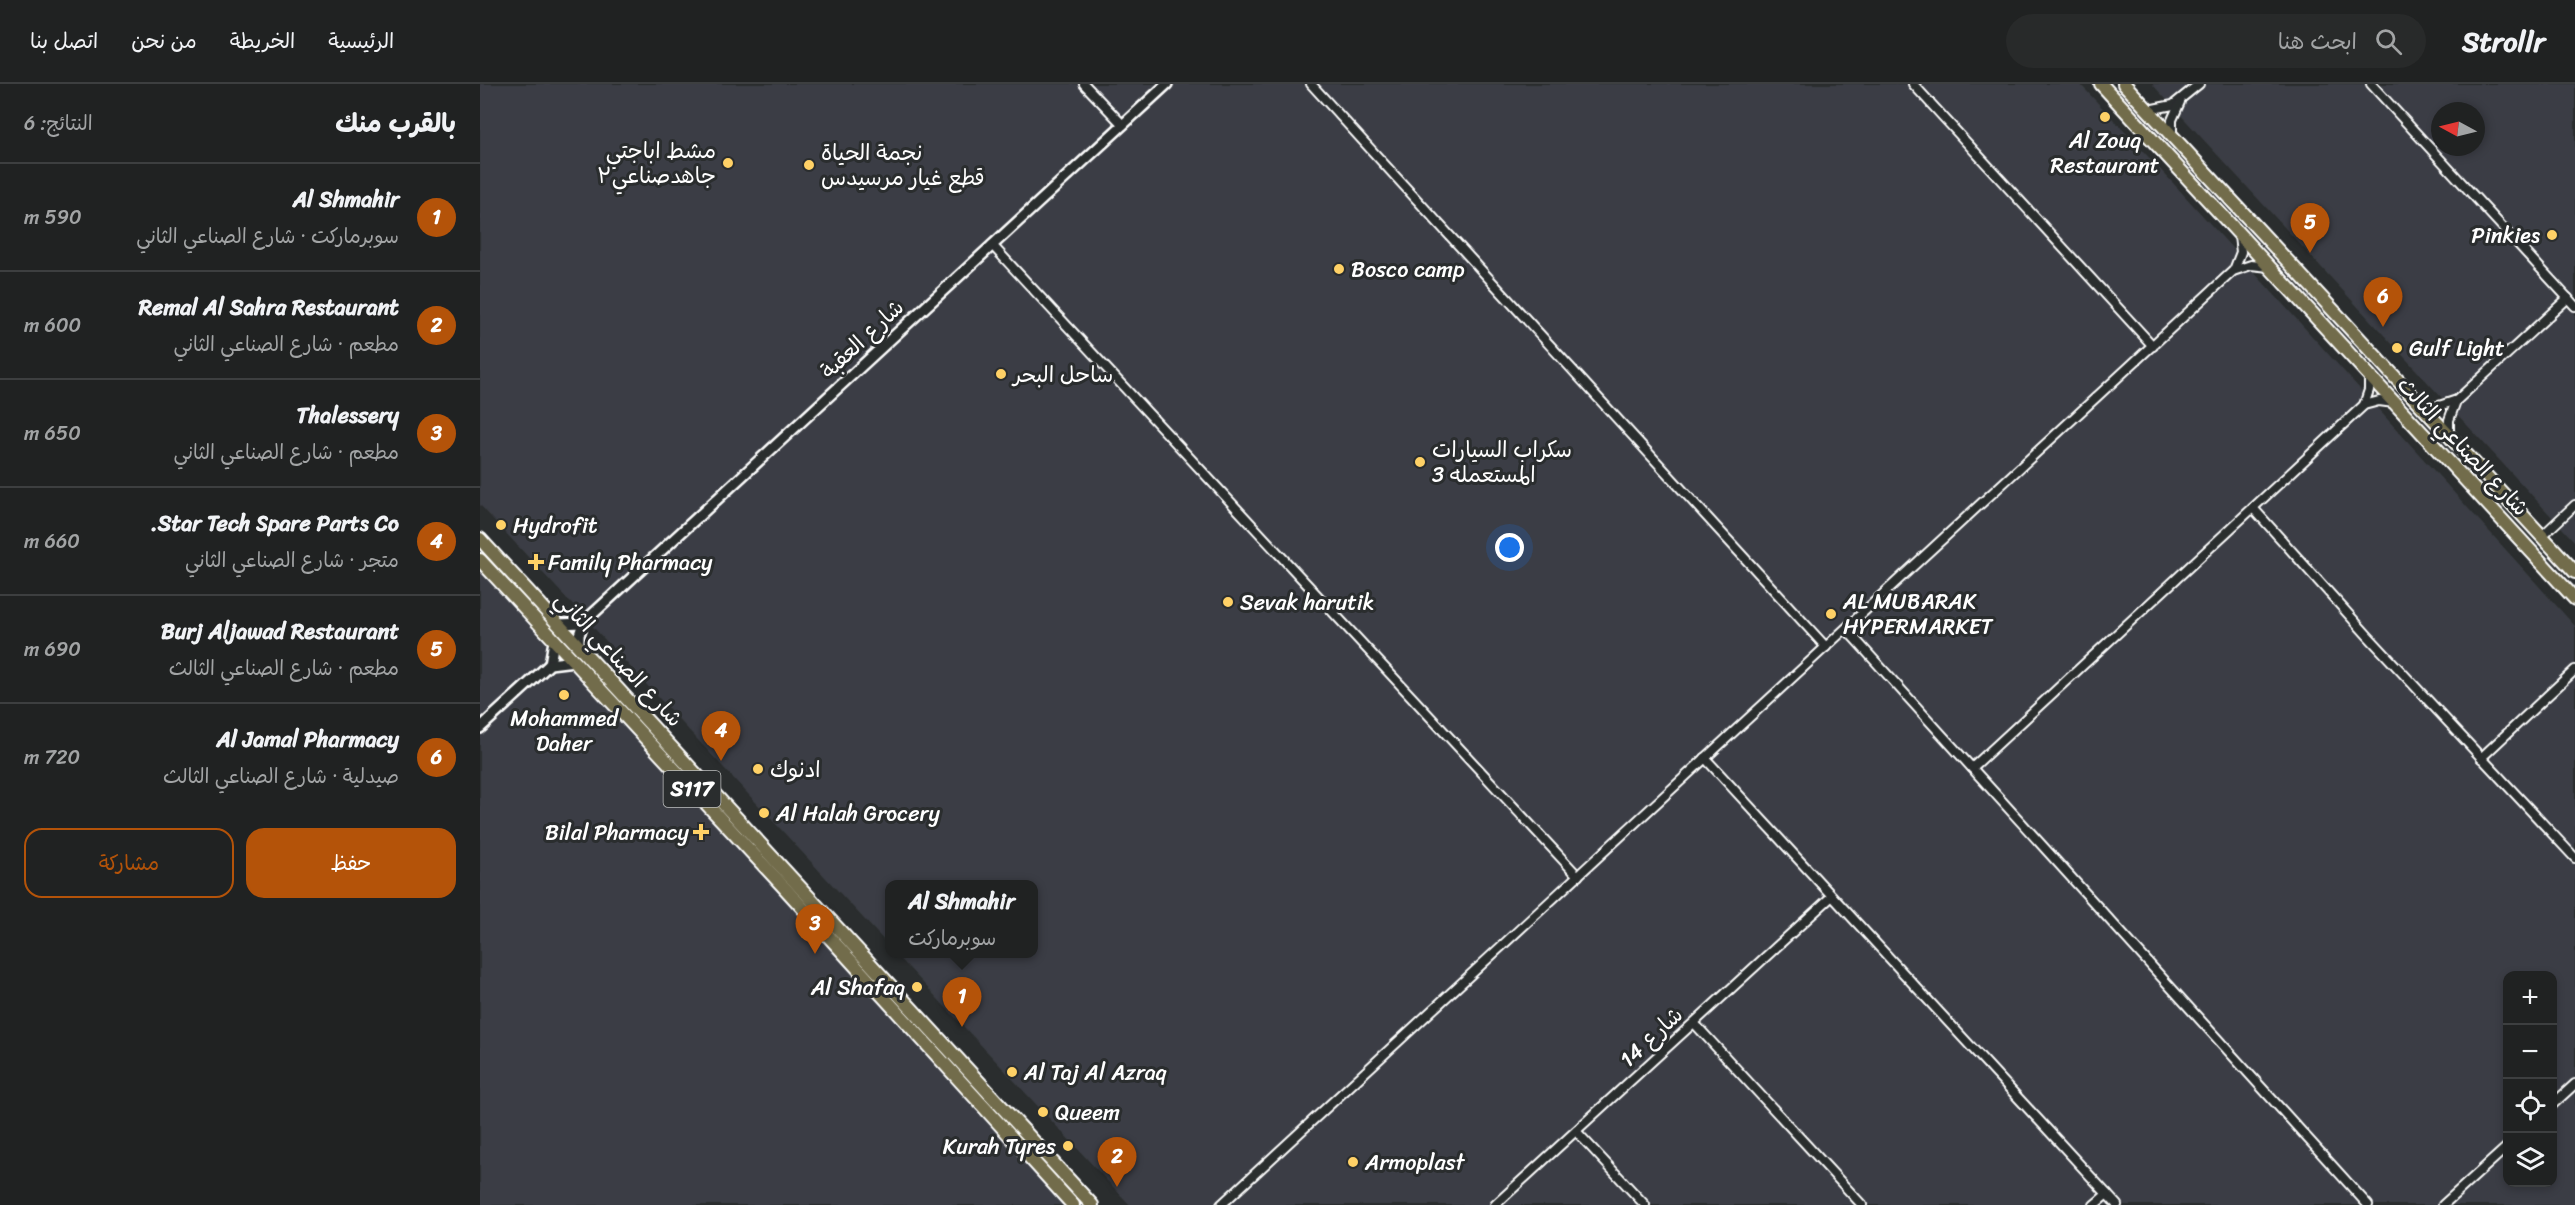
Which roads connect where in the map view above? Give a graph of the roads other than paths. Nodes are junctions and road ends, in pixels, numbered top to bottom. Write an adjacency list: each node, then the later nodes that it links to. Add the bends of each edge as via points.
1 (1084, 84): 11 (street)
2 (1167, 84): 11 (street, شارع العقبة)
3 (1311, 84): 37 (street)
4 (1913, 84): 19 (street)
5 (2101, 84): 13 (main road, شارع الصناعي الثالث)
6 (2124, 84): 10 (main road, شارع الصناعي الثالث)
7 (2199, 84): 9 (street)
8 (2371, 84): 17 (street)
9 (2181, 101): 10 (street); 12 (street, via 2174,113)
10 (2148, 110): 12 (main road, شارع الصناعي الثالث)
11 (1123, 125): 14 (street, شارع العقبة)
12 (2172, 135): 24 (main road, شارع الصناعي الثالث)
13 (2237, 232): 15 (main road, شارع الصناعي الثالث); 16 (street, via 2241,252)
14 (992, 245): 33 (street, شارع العقبة); 47 (street)
15 (2270, 268): 16 (street, via 2251,265); 20 (main road, شارع الصناعي الثالث)
16 (2233, 271): 19 (street)
17 (2568, 298): 18 (street); 21 (street)
18 (2575, 306)
19 (2153, 346): 35 (street)
20 (2369, 375): 22 (main road, شارع الصناعي الثالث); 23 (street)
21 (2457, 400): 24 (street, via 2436,407); 25 (street)
22 (2395, 403): 23 (street, via 2379,401); 32 (main road, شارع الصناعي الثالث)
23 (2364, 405): 27 (street)
24 (2422, 405): 25 (main road, شارع الصناعي الثالث)
25 (2449, 435): 28 (main road, شارع الصناعي الثالث)
26 (2575, 505): 28 (street)
27 (2253, 507): 44 (street); 45 (street)
28 (2542, 536): 31 (main road, شارع الصناعي الثالث)
29 (480, 539): 34 (main road, شارع الصناعي الثاني / S117)
30 (480, 560): 36 (main road, شارع الصناعي الثاني / S117)
31 (2575, 572)
32 (2575, 599)
33 (583, 623): 34 (street); 38 (street)
34 (558, 624): 38 (main road, شارع الصناعي الثاني / S117)
35 (1846, 629): 37 (street); 45 (street)
36 (554, 641): 39 (main road, شارع الصناعي الثاني / S117); 40 (street)
37 (1826, 647): 43 (street)
38 (579, 648): 56 (main road, شارع الصناعي الثاني / S117)
39 (574, 661): 40 (street); 55 (main road, شارع الصناعي الثاني / S117)
40 (550, 664): 42 (street)
41 (2575, 670): 44 (street)
42 (480, 728)
43 (1705, 758): 47 (street); 48 (street)
44 (2481, 758): 46 (street)
45 (1972, 768): 63 (street)
46 (2575, 858)
47 (1578, 876): 57 (street)
48 (1832, 896): 49 (street, شارع 14); 54 (street)
49 (1694, 1023): 52 (street, شارع 14); 60 (street)
50 (2575, 1084): 51 (street)
51 (2557, 1101)
52 (1576, 1131): 58 (street, شارع 14); 59 (street)
53 (2503, 1151): 64 (street)
54 (2107, 1194): 61 (street); 62 (street)
55 (1073, 1205)
56 (1092, 1205)
57 (1221, 1205)
58 (1495, 1205)
59 (1645, 1205)
60 (1862, 1205)
61 (2094, 1205)
62 (2117, 1205)
63 (2368, 1205)
64 (2443, 1205)

